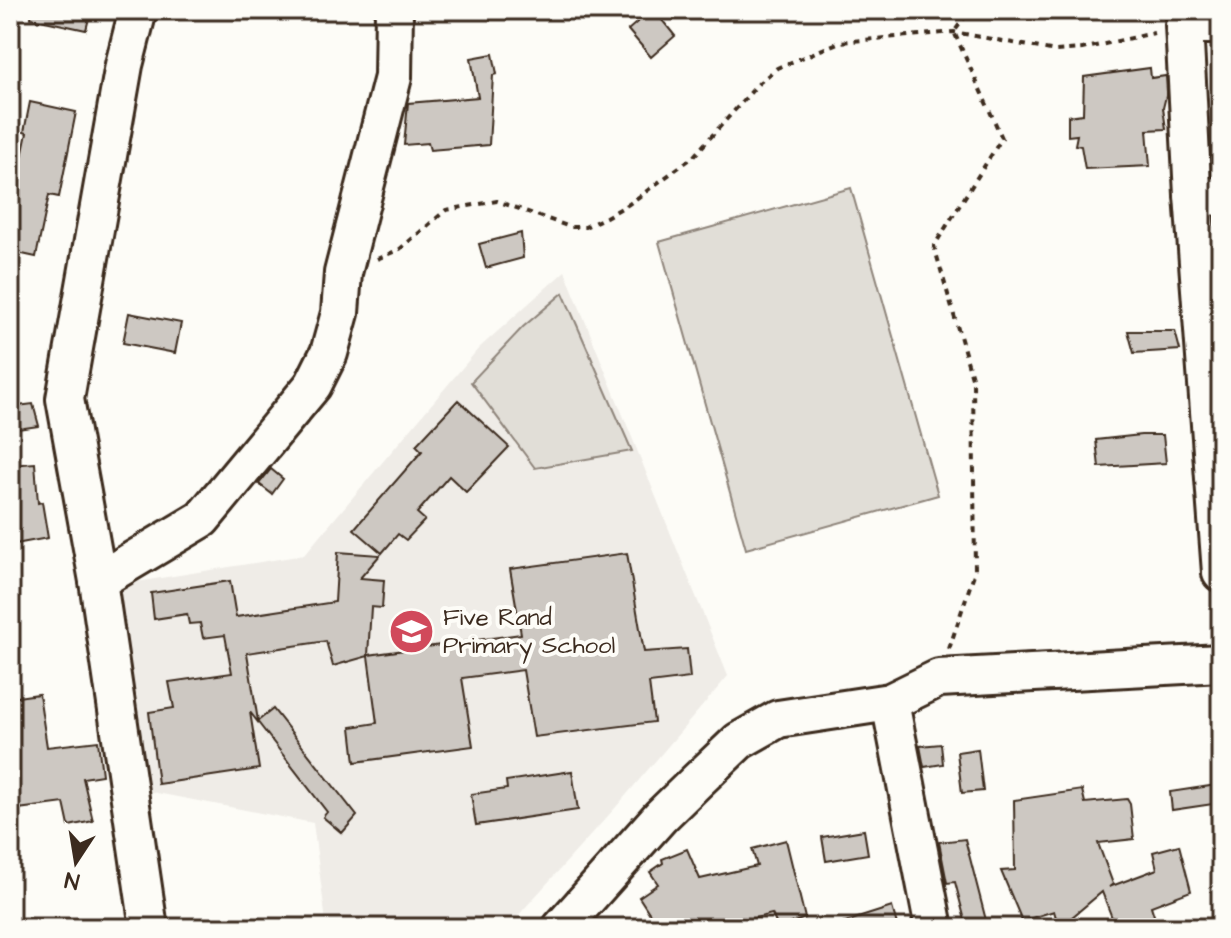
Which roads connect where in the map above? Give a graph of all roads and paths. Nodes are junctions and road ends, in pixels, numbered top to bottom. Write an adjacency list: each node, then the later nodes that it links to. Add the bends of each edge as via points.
1 (138, 10): 11 (street, via 65,399)
2 (394, 10): 8 (street, via 393,77)
3 (970, 10): 6 (path)
4 (1169, 18): 5 (street); 6 (path, via 1082,49 1056,51); 7 (street)
5 (1221, 25)
6 (954, 32): 8 (path, via 840,42 777,68 693,157 629,204 585,227 570,227 497,201 446,210 400,249); 13 (path, via 1002,138 934,246 973,381 975,571)
7 (1207, 196): 9 (street)
8 (343, 273): 11 (street, via 340,313 313,385 202,519)
9 (1215, 419): 10 (street)
10 (1221, 573)
11 (98, 581): 15 (street)
12 (1221, 663): 13 (street)
13 (939, 678): 14 (street)
14 (890, 702): 16 (street, via 778,719 739,741 661,816); 17 (street)
15 (149, 928)
16 (561, 928)
17 (934, 928)

